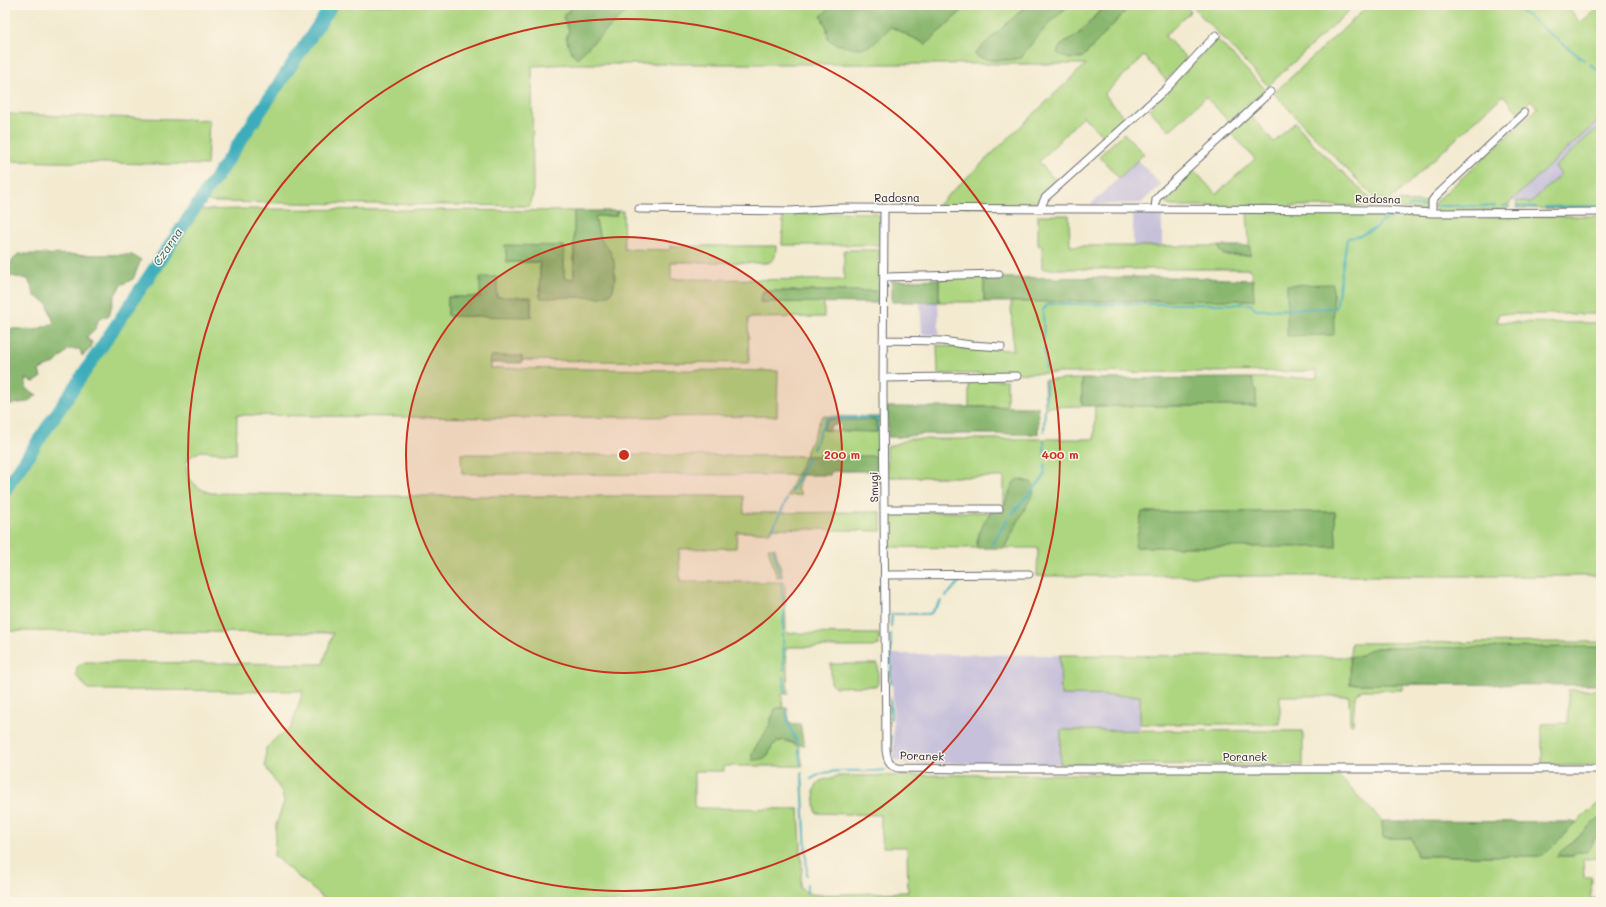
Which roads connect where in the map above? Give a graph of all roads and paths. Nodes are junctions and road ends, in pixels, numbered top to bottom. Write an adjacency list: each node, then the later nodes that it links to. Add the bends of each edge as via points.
1 (1216, 35): 6 (street, via 1167,88 1045,198)
2 (1270, 92): 7 (street, via 1163,191 1156,199)
3 (1524, 113): 9 (street, via 1435,197 1432,202)
4 (639, 209): 5 (street, Radosna)
5 (884, 209): 6 (street, Radosna); 11 (street, Smugi)
6 (1040, 209): 7 (street, Radosna)
7 (1155, 209): 9 (street, Radosna, via 1385,210)
8 (1601, 212): 9 (street, Radosna)
9 (1432, 213)
10 (999, 274): 11 (street)
11 (884, 277): 12 (street, Smugi)
12 (884, 340): 13 (street, via 942,341); 15 (street, Smugi)
13 (1001, 347)
14 (1016, 376): 15 (street)
15 (884, 378): 16 (street, Smugi)
16 (885, 509): 17 (street); 19 (street, Smugi)
17 (1000, 510)
18 (1029, 574): 19 (street)
19 (885, 575): 20 (street, Smugi, via 886,744)
20 (890, 764): 21 (street, Poranek, via 898,768 968,769)
21 (1601, 769)

